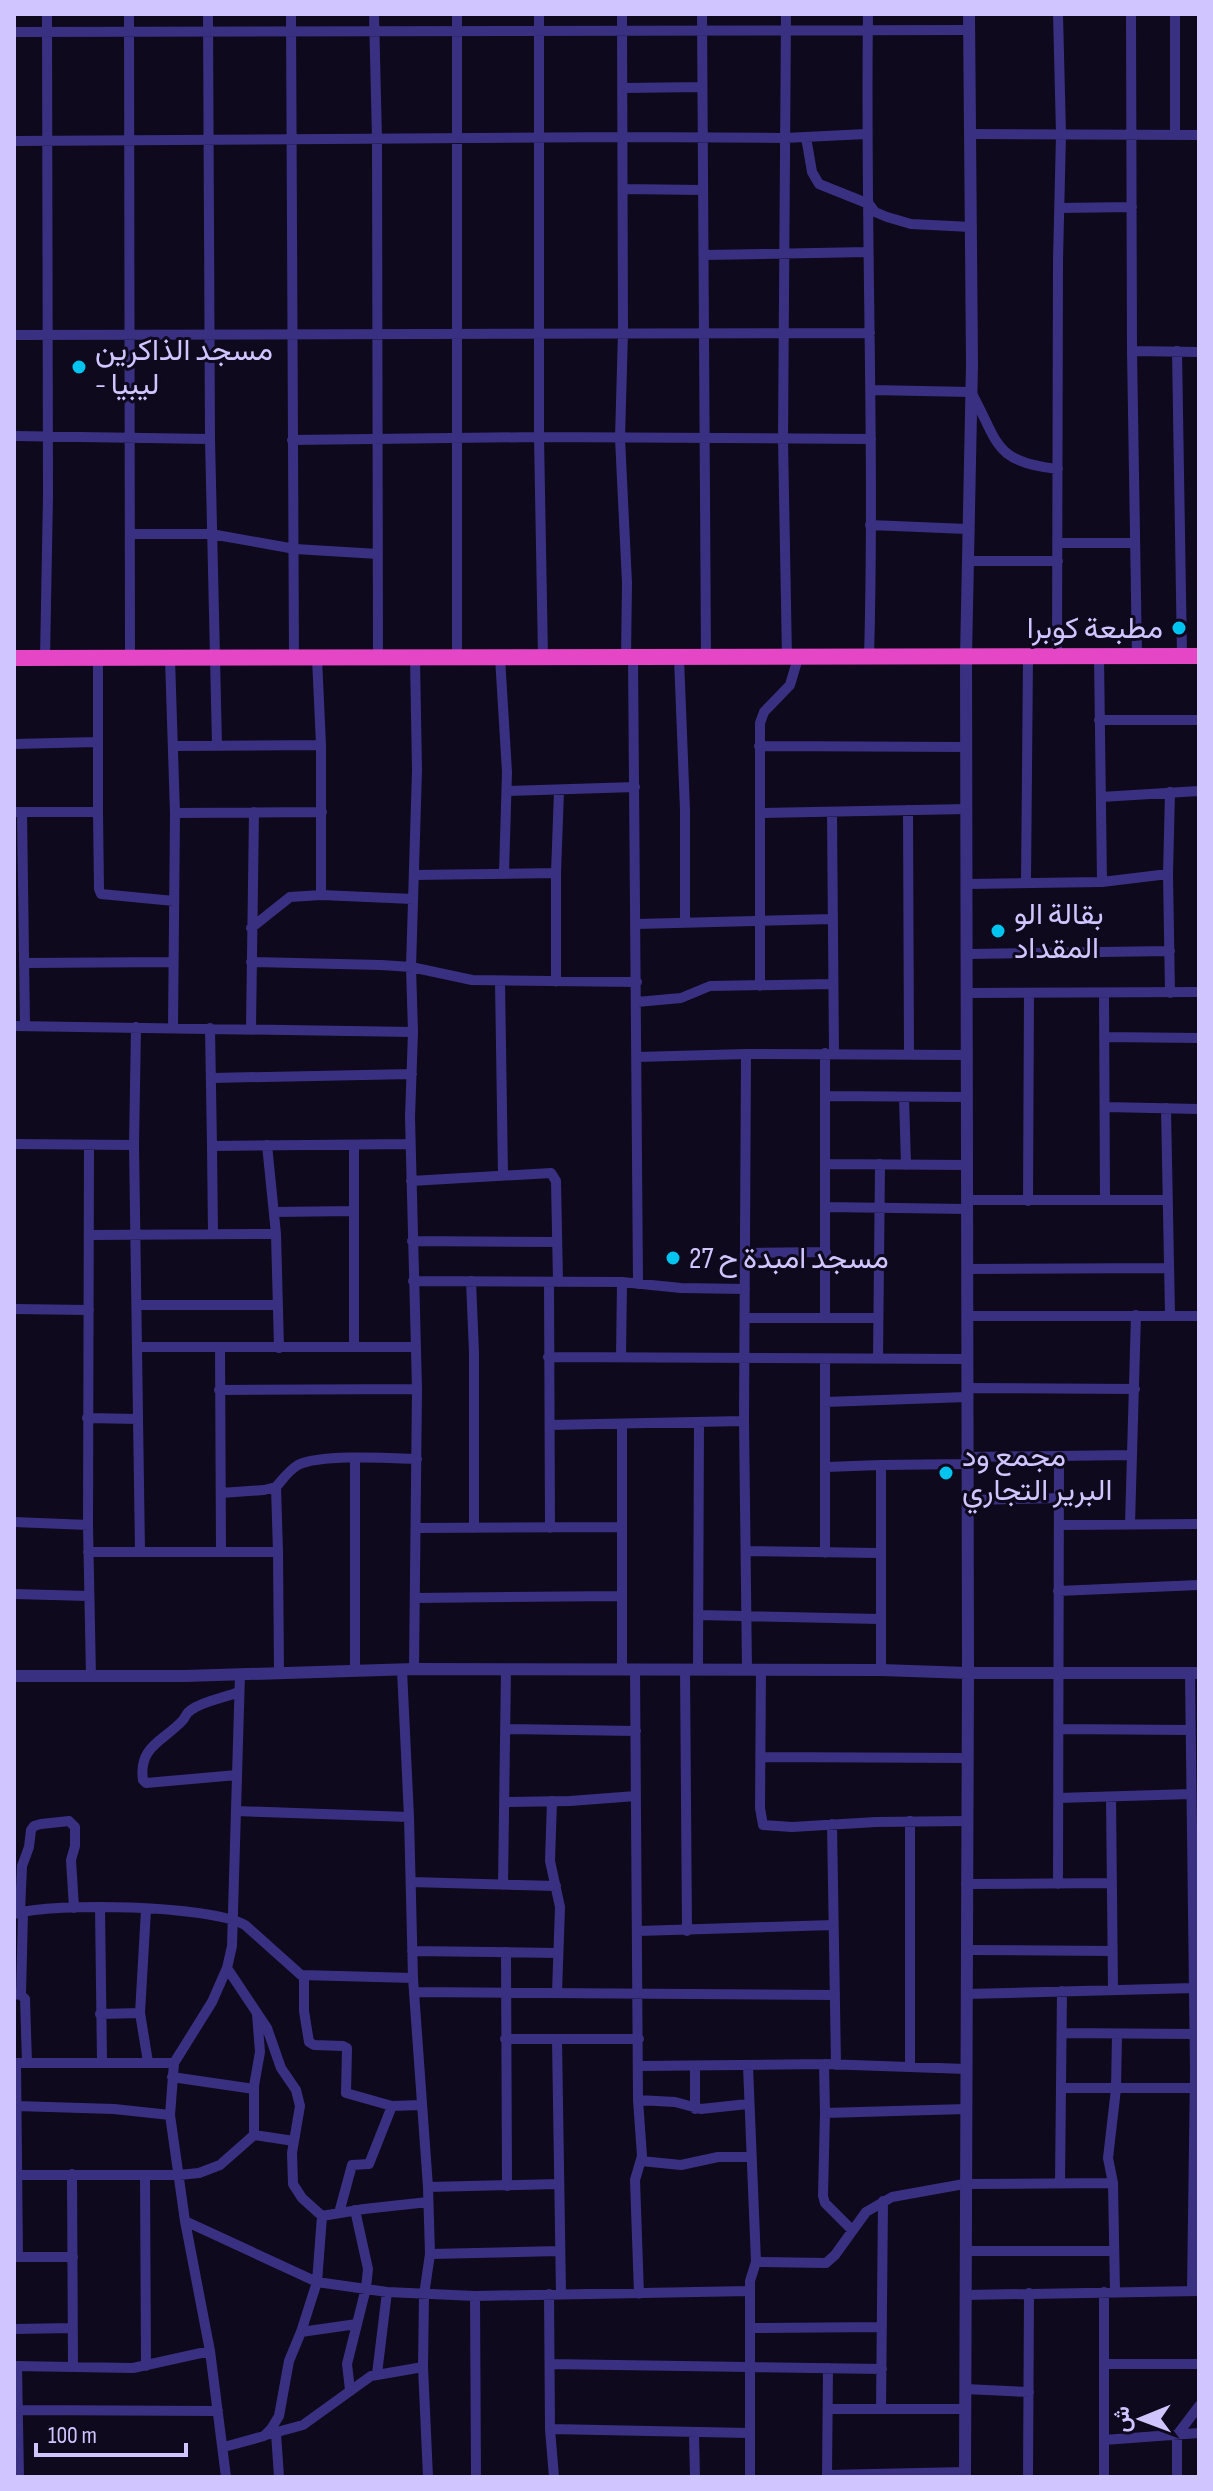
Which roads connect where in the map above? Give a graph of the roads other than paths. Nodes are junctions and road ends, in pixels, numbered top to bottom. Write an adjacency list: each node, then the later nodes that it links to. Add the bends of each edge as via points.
1 (47, 14): 25 (street)
2 (129, 14): 26 (street)
3 (208, 14): 27 (street)
4 (291, 14): 19 (street)
5 (374, 14): 17 (street)
6 (457, 14): 16 (street)
7 (539, 14): 20 (street)
8 (622, 14): 21 (street)
9 (702, 14): 22 (street)
10 (786, 14): 23 (street)
11 (868, 14): 28 (street)
12 (969, 14): 18 (street)
13 (1058, 14): 33 (street)
14 (1131, 14): 34 (street)
15 (1175, 14): 35 (street)
16 (457, 29): 17 (street); 20 (street); 39 (street)
17 (373, 30): 19 (street); 44 (street)
18 (969, 30): 28 (street); 32 (street)
19 (291, 31): 27 (street); 43 (street)
20 (539, 31): 21 (street); 40 (street)
21 (622, 31): 22 (street); 30 (street)
22 (703, 31): 23 (street); 29 (street)
23 (786, 31): 28 (street); 42 (street)
24 (14, 32): 25 (street)
25 (48, 32): 26 (street); 48 (street)
26 (129, 32): 27 (street); 45 (street)
27 (208, 32): 46 (street)
28 (868, 32): 31 (street)
29 (702, 87): 30 (street); 41 (street)
30 (623, 88): 37 (street)
31 (866, 134): 38 (street); 51 (street)
32 (970, 134): 33 (street); 54 (street)
33 (1061, 134): 34 (street); 53 (street)
34 (1132, 134): 35 (street); 52 (street)
35 (1175, 135): 36 (street)
36 (1199, 135)
37 (623, 137): 40 (street); 41 (street); 49 (street)
38 (806, 137): 42 (street); 51 (street, via 819,184)
39 (458, 138): 40 (street); 44 (street); 64 (street)
40 (540, 138): 58 (street)
41 (702, 138): 42 (street); 50 (street)
42 (785, 138): 56 (street)
43 (292, 139): 44 (street); 46 (street); 62 (street)
44 (377, 139): 63 (street)
45 (131, 140): 46 (street); 48 (street); 66 (street)
46 (209, 140): 67 (street)
47 (14, 141): 48 (street)
48 (48, 141): 69 (street)
49 (623, 189): 50 (street); 59 (street)
50 (702, 190): 57 (street)
51 (869, 204): 54 (street, via 875,212 911,224); 55 (street)
52 (1132, 207): 53 (street); 70 (street)
53 (1060, 208): 87 (street)
54 (971, 227): 74 (street)
55 (868, 252): 56 (street); 65 (street)
56 (785, 254): 57 (street); 61 (street)
57 (705, 255): 60 (street)
58 (539, 332): 59 (street); 64 (street); 78 (street)
59 (623, 332): 60 (street); 80 (street)
60 (703, 332): 61 (street); 81 (street)
61 (784, 332): 65 (street); 86 (street)
62 (292, 333): 63 (street); 67 (street); 84 (street)
63 (377, 333): 64 (street); 85 (street)
64 (458, 333): 79 (street)
65 (870, 333): 73 (street)
66 (131, 334): 67 (street); 69 (street); 77 (street)
67 (210, 334): 82 (street)
68 (14, 335): 69 (street)
69 (48, 335): 76 (street)
70 (1132, 351): 71 (street); 93 (street)
71 (1177, 351): 72 (street); 98 (street)
72 (1199, 352)
73 (871, 390): 74 (street); 83 (street)
74 (971, 392): 87 (street, via 994,441 1014,459); 89 (street)
75 (14, 436): 76 (street)
76 (48, 436): 77 (street); 107 (street)
77 (131, 437): 82 (street); 90 (street)
78 (539, 437): 79 (street); 80 (street); 100 (street)
79 (456, 438): 85 (street); 113 (street)
80 (620, 438): 81 (street); 114 (street)
81 (705, 438): 86 (street); 116 (street)
82 (210, 439): 91 (street)
83 (871, 439): 86 (street); 88 (street)
84 (292, 440): 85 (street); 94 (street)
85 (376, 440): 95 (street)
86 (783, 440): 117 (street)
87 (1058, 469): 92 (street)
88 (870, 525): 89 (street); 118 (street)
89 (967, 529): 96 (street)
90 (130, 534): 91 (street); 119 (street)
91 (211, 534): 94 (street); 121 (street)
92 (1058, 543): 93 (street); 97 (street)
93 (1135, 543): 105 (street)
94 (295, 549): 95 (street); 109 (street)
95 (378, 554): 111 (street)
96 (967, 561): 97 (street); 101 (street)
97 (1058, 561): 103 (street)
98 (1190, 656): 105 (highway)
99 (500, 657): 100 (highway); 113 (highway); 132 (street)
100 (543, 657): 114 (highway)
101 (966, 657): 102 (highway); 118 (highway); 130 (street)
102 (1028, 657): 103 (highway); 150 (street)
103 (1057, 657): 104 (highway)
104 (1099, 657): 105 (highway); 122 (street)
105 (1137, 657)
106 (14, 658): 107 (highway)
107 (45, 658): 108 (highway)
108 (98, 658): 119 (highway); 124 (street)
109 (294, 658): 110 (highway); 121 (highway)
110 (317, 658): 111 (highway); 127 (street)
111 (378, 658): 112 (highway)
112 (415, 658): 113 (highway); 149 (street)
113 (457, 658)
114 (630, 658): 115 (highway); 131 (street)
115 (679, 658): 116 (highway); 158 (street)
116 (706, 658): 117 (highway)
117 (793, 658): 118 (highway); 129 (street, via 790,685 764,712)
118 (869, 658)
119 (130, 659): 120 (highway)
120 (170, 659): 121 (highway); 128 (street)
121 (215, 659): 126 (street)
122 (1099, 720): 123 (street); 136 (street)
123 (1199, 720)
124 (97, 742): 125 (street); 140 (street)
125 (14, 744)
126 (217, 745): 127 (street); 128 (street)
127 (321, 745): 142 (street)
128 (173, 746): 143 (street)
129 (759, 746): 130 (street); 144 (street)
130 (966, 747): 137 (street)
131 (635, 787): 133 (street); 159 (street)
132 (507, 791): 133 (street); 146 (street)
133 (559, 791): 147 (street)
134 (1199, 791): 135 (street)
135 (1170, 792): 136 (street); 148 (street)
136 (1101, 797): 151 (street)
137 (967, 809): 138 (street); 152 (street)
138 (908, 810): 145 (street); 188 (street)
139 (18, 812): 140 (street); 165 (street)
140 (98, 812): 155 (street, via 101,894)
141 (254, 812): 142 (street); 143 (street); 160 (street)
142 (322, 812): 153 (street)
143 (175, 813): 155 (street)
144 (760, 813): 145 (street); 157 (street)
145 (832, 813): 156 (street)
146 (504, 873): 147 (street); 149 (street)
147 (556, 873): 168 (street)
148 (1168, 874): 151 (street); 161 (street)
149 (414, 875): 154 (street)
150 (1026, 882): 151 (street); 152 (street)
151 (1102, 882)
152 (967, 884): 162 (street)
153 (321, 895): 154 (street); 160 (street, via 290,897)
154 (413, 899): 166 (street)
155 (174, 901): 163 (street)
156 (832, 919): 157 (street); 170 (street)
157 (759, 921): 158 (street); 171 (street)
158 (685, 923): 159 (street)
159 (636, 924): 169 (street)
160 (251, 928): 164 (street)
161 (1170, 951): 162 (street); 176 (street)
162 (967, 954): 173 (street)
163 (173, 962): 165 (street); 180 (street)
164 (251, 962): 166 (street); 182 (street)
165 (25, 963): 178 (street)
166 (411, 967): 167 (street, via 455,978); 183 (street)
167 (500, 981): 168 (street); 210 (street)
168 (556, 982): 169 (street)
169 (637, 982): 177 (street)
170 (833, 984): 171 (street); 186 (street)
171 (760, 986): 177 (street, via 710,986 681,998)
172 (1199, 992): 176 (street)
173 (967, 993): 174 (street); 189 (street)
174 (1029, 993): 175 (street); 214 (street)
175 (1104, 993): 176 (street); 184 (street)
176 (1170, 993)
177 (637, 1002): 190 (street)
178 (20, 1026): 179 (street)
179 (136, 1027): 180 (street); 202 (street)
180 (173, 1028): 181 (street)
181 (210, 1028): 182 (street); 192 (street)
182 (251, 1028): 183 (street)
183 (413, 1032): 191 (street)
184 (1104, 1037): 185 (street); 196 (street)
185 (1199, 1038)
186 (830, 1053): 187 (street); 188 (street); 193 (street)
187 (746, 1054): 190 (street); 227 (street)
188 (909, 1054): 189 (street)
189 (967, 1055): 195 (street)
190 (637, 1057): 234 (street)
191 (412, 1074): 192 (street); 200 (street)
192 (212, 1078): 205 (street)
193 (825, 1096): 194 (street); 206 (street)
194 (904, 1097): 195 (street); 208 (street)
195 (966, 1097): 209 (street)
196 (1105, 1107): 197 (street); 212 (street)
197 (1166, 1108): 198 (street); 213 (street)
198 (1199, 1109)
199 (14, 1144): 201 (street)
200 (410, 1144): 204 (street); 211 (street)
201 (89, 1145): 202 (street); 222 (street)
202 (134, 1145): 223 (street)
203 (267, 1145): 204 (street); 205 (street); 219 (street)
204 (354, 1145): 218 (street)
205 (212, 1146): 220 (street)
206 (825, 1164): 207 (street); 216 (street)
207 (880, 1164): 208 (street); 217 (street)
208 (906, 1165): 209 (street)
209 (966, 1165): 215 (street)
210 (503, 1175): 211 (street); 225 (street, via 554,1175)
211 (411, 1181): 224 (street)
212 (1105, 1200): 213 (street); 214 (street)
213 (1167, 1200): 228 (street)
214 (1028, 1201): 215 (street)
215 (967, 1205): 217 (street); 229 (street)
216 (825, 1207): 217 (street); 226 (street)
217 (879, 1208): 246 (street)
218 (354, 1211): 219 (street); 249 (street)
219 (274, 1212): 221 (street)
220 (213, 1234): 221 (street); 223 (street)
221 (276, 1234): 237 (street)
222 (89, 1235): 223 (street); 239 (street)
223 (136, 1235): 236 (street)
224 (412, 1241): 225 (street); 230 (street)
225 (557, 1242): 232 (street)
226 (826, 1252): 227 (street); 244 (street)
227 (745, 1253): 235 (street)
228 (1169, 1268): 229 (street); 241 (street)
229 (967, 1269): 242 (street)
230 (413, 1281): 231 (street); 250 (street)
231 (471, 1281): 232 (street); 287 (street)
232 (553, 1282): 233 (street); 253 (street)
233 (622, 1282): 234 (street); 252 (street)
234 (638, 1284): 235 (street)
235 (745, 1289): 245 (street)
236 (137, 1305): 237 (street); 247 (street)
237 (278, 1305): 251 (street)
238 (14, 1309): 239 (street)
239 (89, 1310): 263 (street)
240 (1136, 1315): 241 (street); 242 (street); 259 (street)
241 (1170, 1315): 243 (street)
242 (968, 1316): 257 (street)
243 (1199, 1316)
244 (825, 1317): 245 (street); 246 (street)
245 (745, 1318): 254 (street)
246 (877, 1318): 256 (street)
247 (137, 1347): 248 (street); 264 (street)
248 (220, 1347): 251 (street); 260 (street)
249 (354, 1347): 250 (street); 251 (street)
250 (416, 1347): 258 (street)
251 (279, 1348)
252 (621, 1356): 253 (street); 254 (street)
253 (548, 1357): 268 (street)
254 (745, 1357): 255 (street); 265 (street)
255 (825, 1359): 256 (street); 262 (street)
256 (878, 1359): 257 (street)
257 (967, 1359): 261 (street)
258 (417, 1389): 260 (street); 272 (street)
259 (1135, 1389): 261 (street); 269 (street)
260 (219, 1390): 277 (street)
261 (967, 1392): 262 (street); 273 (street)
262 (825, 1402): 275 (street)
263 (87, 1418): 264 (street); 283 (street)
264 (138, 1419): 291 (street)
265 (744, 1421): 266 (street); 289 (street)
266 (699, 1422): 267 (street); 302 (street)
267 (622, 1424): 268 (street); 285 (street)
268 (550, 1425): 288 (street)
269 (1132, 1455): 270 (street); 281 (street)
270 (1059, 1457): 273 (street); 278 (street)
271 (355, 1458): 272 (street); 276 (street, via 303,1463); 312 (street)
272 (417, 1459): 286 (street)
273 (966, 1461): 274 (street); 279 (street)
274 (881, 1465): 275 (street); 295 (street)
275 (826, 1467): 294 (street)
276 (276, 1487): 277 (street); 293 (street)
277 (221, 1493): 292 (street)
278 (1059, 1498): 279 (street); 284 (street)
279 (967, 1500): 314 (street)
280 (14, 1522): 283 (street)
281 (1130, 1524): 282 (street); 284 (street)
282 (1199, 1524)
283 (88, 1525): 290 (street)
284 (1060, 1525): 297 (street)
285 (621, 1527): 288 (street); 300 (street)
286 (416, 1528): 287 (street); 301 (street)
287 (474, 1528): 288 (street)
288 (550, 1528)
289 (746, 1551): 294 (street); 303 (street)
290 (88, 1552): 291 (street); 299 (street)
291 (140, 1552): 292 (street)
292 (221, 1552): 293 (street)
293 (278, 1552): 313 (street)
294 (825, 1553): 295 (street)
295 (879, 1553): 304 (street)
296 (1199, 1585): 297 (street)
297 (1058, 1591): 315 (street)
298 (14, 1594): 299 (street)
299 (89, 1596): 319 (street)
300 (621, 1596): 301 (street); 307 (street)
301 (415, 1598): 305 (street)
302 (698, 1615): 303 (street); 308 (street)
303 (747, 1617): 304 (street); 309 (street)
304 (880, 1619): 311 (street)
305 (408, 1669): 306 (street); 312 (street); 336 (street)
306 (506, 1669): 307 (street); 321 (street)
307 (629, 1669): 308 (street); 324 (street)
308 (692, 1669): 309 (street); 355 (street)
309 (747, 1670): 310 (street)
310 (761, 1670): 311 (street); 325 (street)
311 (881, 1670): 314 (street)
312 (355, 1671): 313 (street)
313 (279, 1672): 317 (street)
314 (968, 1673): 315 (street); 326 (street)
315 (1057, 1673): 316 (street); 322 (street)
316 (1195, 1673): 323 (street)
317 (240, 1674): 319 (street); 320 (street)
318 (14, 1676): 319 (street)
319 (91, 1677)
320 (239, 1692): 328 (street); 328 (street, via 189,1711 143,1758 141,1767 146,1783)
321 (505, 1729): 324 (street); 334 (street)
322 (1059, 1729): 323 (street); 332 (street)
323 (1190, 1730): 327 (street)
324 (636, 1731): 330 (street)
325 (761, 1757): 326 (street); 339 (street, via 763,1825)
326 (966, 1758): 338 (street)
327 (1194, 1772): 329 (street)
328 (237, 1775): 335 (street)
329 (1191, 1794): 331 (street); 340 (street)
330 (636, 1796): 333 (street); 354 (street)
331 (1111, 1797): 332 (street); 343 (street)
332 (1058, 1798): 345 (street)
333 (552, 1801): 334 (street); 347 (street, via 550,1861)
334 (504, 1802): 346 (street)
335 (236, 1811): 336 (street); 352 (street)
336 (409, 1817): 342 (street)
337 (910, 1821): 338 (street); 339 (street); 393 (street)
338 (966, 1821): 344 (street)
339 (832, 1824): 353 (street)
340 (1195, 1842): 356 (street)
341 (18, 1866): 349 (street, via 34,1826 73,1823); 351 (street)
342 (411, 1882): 346 (street); 358 (street)
343 (1111, 1883): 345 (street); 359 (street)
344 (966, 1884): 345 (street); 357 (street)
345 (1058, 1884)
346 (503, 1885): 347 (street)
347 (556, 1886): 361 (street)
348 (100, 1907): 349 (street); 350 (street); 377 (street)
349 (74, 1908): 351 (street)
350 (146, 1910): 352 (street); 376 (street)
351 (19, 1913): 369 (street)
352 (234, 1919): 362 (street); 363 (street)
353 (833, 1925): 355 (street); 373 (street)
354 (638, 1931): 355 (street); 371 (street)
355 (687, 1931)
356 (1196, 1932): 374 (street)
357 (966, 1950): 359 (street); 372 (street)
358 (412, 1951): 360 (street); 364 (street)
359 (1112, 1951): 365 (street)
360 (506, 1952): 361 (street); 370 (street)
361 (558, 1953): 368 (street)
362 (227, 1968): 375 (street); 387 (street)
363 (304, 1976): 364 (street); 405 (street, via 310,2044 346,2047 346,2093)
364 (413, 1978): 367 (street)
365 (1113, 1990): 366 (street); 374 (street)
366 (1062, 1991): 372 (street); 378 (street)
367 (415, 1992): 370 (street); 403 (street)
368 (557, 1993): 370 (street); 371 (street)
369 (18, 1994): 386 (street, via 25,1999)
370 (506, 1994): 381 (street)
371 (638, 1994): 373 (street); 383 (street)
372 (966, 1994): 394 (street)
373 (835, 1995): 389 (street)
374 (1196, 1995): 380 (street)
375 (257, 2012): 399 (street, via 260,2058); 411 (street, via 299,2097)
376 (140, 2013): 377 (street); 385 (street)
377 (100, 2014): 384 (street)
378 (1062, 2033): 379 (street); 397 (street)
379 (1117, 2034): 380 (street); 400 (street)
380 (1194, 2034): 395 (street)
381 (505, 2039): 382 (street); 422 (street)
382 (557, 2039): 383 (street); 420 (street)
383 (639, 2039): 390 (street)
384 (102, 2062): 385 (street); 386 (street)
385 (148, 2062): 387 (street)
386 (19, 2063): 404 (street)
387 (174, 2063): 396 (street)
388 (824, 2064): 389 (street); 392 (street); 408 (street)
389 (836, 2065): 393 (street)
390 (639, 2066): 391 (street); 401 (street)
391 (695, 2066): 392 (street); 406 (street)
392 (748, 2066): 402 (street)
393 (910, 2066): 394 (street)
394 (966, 2069): 407 (street)
395 (1197, 2071): 398 (street)
396 (172, 2077): 399 (street); 409 (street)
397 (1061, 2088): 400 (street); 418 (street)
398 (1195, 2088): 400 (street); 424 (street)
399 (254, 2089): 410 (street)
400 (1116, 2089): 419 (street, via 1108,2158)
401 (638, 2100): 406 (street); 413 (street)
402 (748, 2104): 406 (street); 412 (street)
403 (421, 2105): 405 (street); 423 (street)
404 (16, 2106): 409 (street); 415 (street)
405 (392, 2106): 428 (street, via 369,2164 352,2165)
406 (695, 2109)
407 (966, 2109): 408 (street); 421 (street)
408 (825, 2113): 431 (street, via 823,2196)
409 (170, 2115): 416 (street)
410 (254, 2135): 411 (street); 416 (street, via 220,2165)
411 (294, 2141): 429 (street, via 293,2184)
412 (750, 2157): 413 (street, via 681,2165); 438 (street)
413 (641, 2161): 447 (street, via 635,2180)
414 (72, 2174): 415 (street); 417 (street); 437 (street)
415 (17, 2175): 436 (street)
416 (179, 2175): 417 (street); 430 (street)
417 (145, 2176): 462 (street)
418 (1060, 2183): 419 (street); 421 (street)
419 (1113, 2183): 434 (street)
420 (558, 2184): 422 (street); 432 (street)
421 (964, 2184): 425 (street); 433 (street)
422 (507, 2186): 423 (street)
423 (428, 2187): 426 (street)
424 (1197, 2196): 442 (street)
425 (883, 2201): 431 (street); 452 (street)
426 (428, 2202): 427 (street); 435 (street)
427 (355, 2210): 428 (street); 440 (street, via 367,2259)
428 (339, 2213): 429 (street)
429 (322, 2216): 439 (street)
430 (185, 2221): 439 (street); 457 (street)
431 (852, 2230): 438 (street, via 826,2263)
432 (559, 2251): 435 (street); 446 (street)
433 (965, 2251): 434 (street); 449 (street)
434 (1114, 2251): 444 (street)
435 (430, 2254): 448 (street)
436 (16, 2257): 437 (street)
437 (73, 2257): 453 (street)
438 (756, 2262): 441 (street)
439 (317, 2282): 440 (street); 456 (street)
440 (366, 2288): 443 (street); 451 (street)
441 (750, 2291): 447 (street); 454 (street)
442 (1196, 2291): 444 (street)
443 (387, 2292): 448 (street); 468 (street)
444 (1109, 2292): 445 (street); 459 (street)
445 (1029, 2293): 449 (street); 471 (street)
446 (555, 2294): 447 (street); 450 (street); 458 (street)
447 (639, 2294)
448 (424, 2295): 450 (street); 464 (street)
449 (965, 2295): 469 (street)
450 (475, 2296): 493 (street)
451 (357, 2324): 456 (street); 470 (street, via 347,2364)
452 (882, 2327): 454 (street); 467 (street)
453 (72, 2328): 455 (street); 463 (street)
454 (750, 2328): 465 (street)
455 (14, 2329)
456 (301, 2332): 484 (street, via 289,2361 279,2416)
457 (210, 2351): 462 (street); 477 (street)
458 (550, 2364): 465 (street); 478 (street)
459 (1104, 2364): 460 (street); 485 (street)
460 (1199, 2364)
461 (16, 2366): 463 (street); 476 (street)
462 (146, 2366): 463 (street)
463 (73, 2367)
464 (423, 2367): 468 (street); 492 (street)
465 (750, 2367): 466 (street); 481 (street)
466 (828, 2368): 467 (street); 473 (street)
467 (882, 2369): 474 (street)
468 (377, 2374): 470 (street)
469 (965, 2389): 471 (street); 475 (street)
470 (350, 2390): 479 (street, via 303,2425)
471 (1029, 2392): 497 (street)
472 (1199, 2406): 483 (street)
473 (828, 2409): 474 (street); 488 (street)
474 (881, 2409): 475 (street)
475 (965, 2409): 487 (street)
476 (18, 2410): 477 (street); 489 (street)
477 (218, 2411): 486 (street)
478 (550, 2429): 480 (street); 494 (street)
479 (276, 2433): 484 (street); 491 (street)
480 (694, 2433): 481 (street); 495 (street)
481 (749, 2433): 496 (street)
482 (1199, 2433): 483 (street)
483 (1177, 2435): 485 (street); 499 (street)
484 (264, 2436): 486 (street)
485 (1104, 2440): 498 (street)
486 (224, 2447): 490 (street)
487 (965, 2474): 488 (street)
488 (827, 2476)
489 (19, 2477)
490 (226, 2477)
491 (279, 2477)
492 (428, 2477)
493 (476, 2477)
494 (554, 2477)
495 (695, 2477)
496 (750, 2477)
497 (1028, 2477)
498 (1104, 2477)
499 (1177, 2477)

